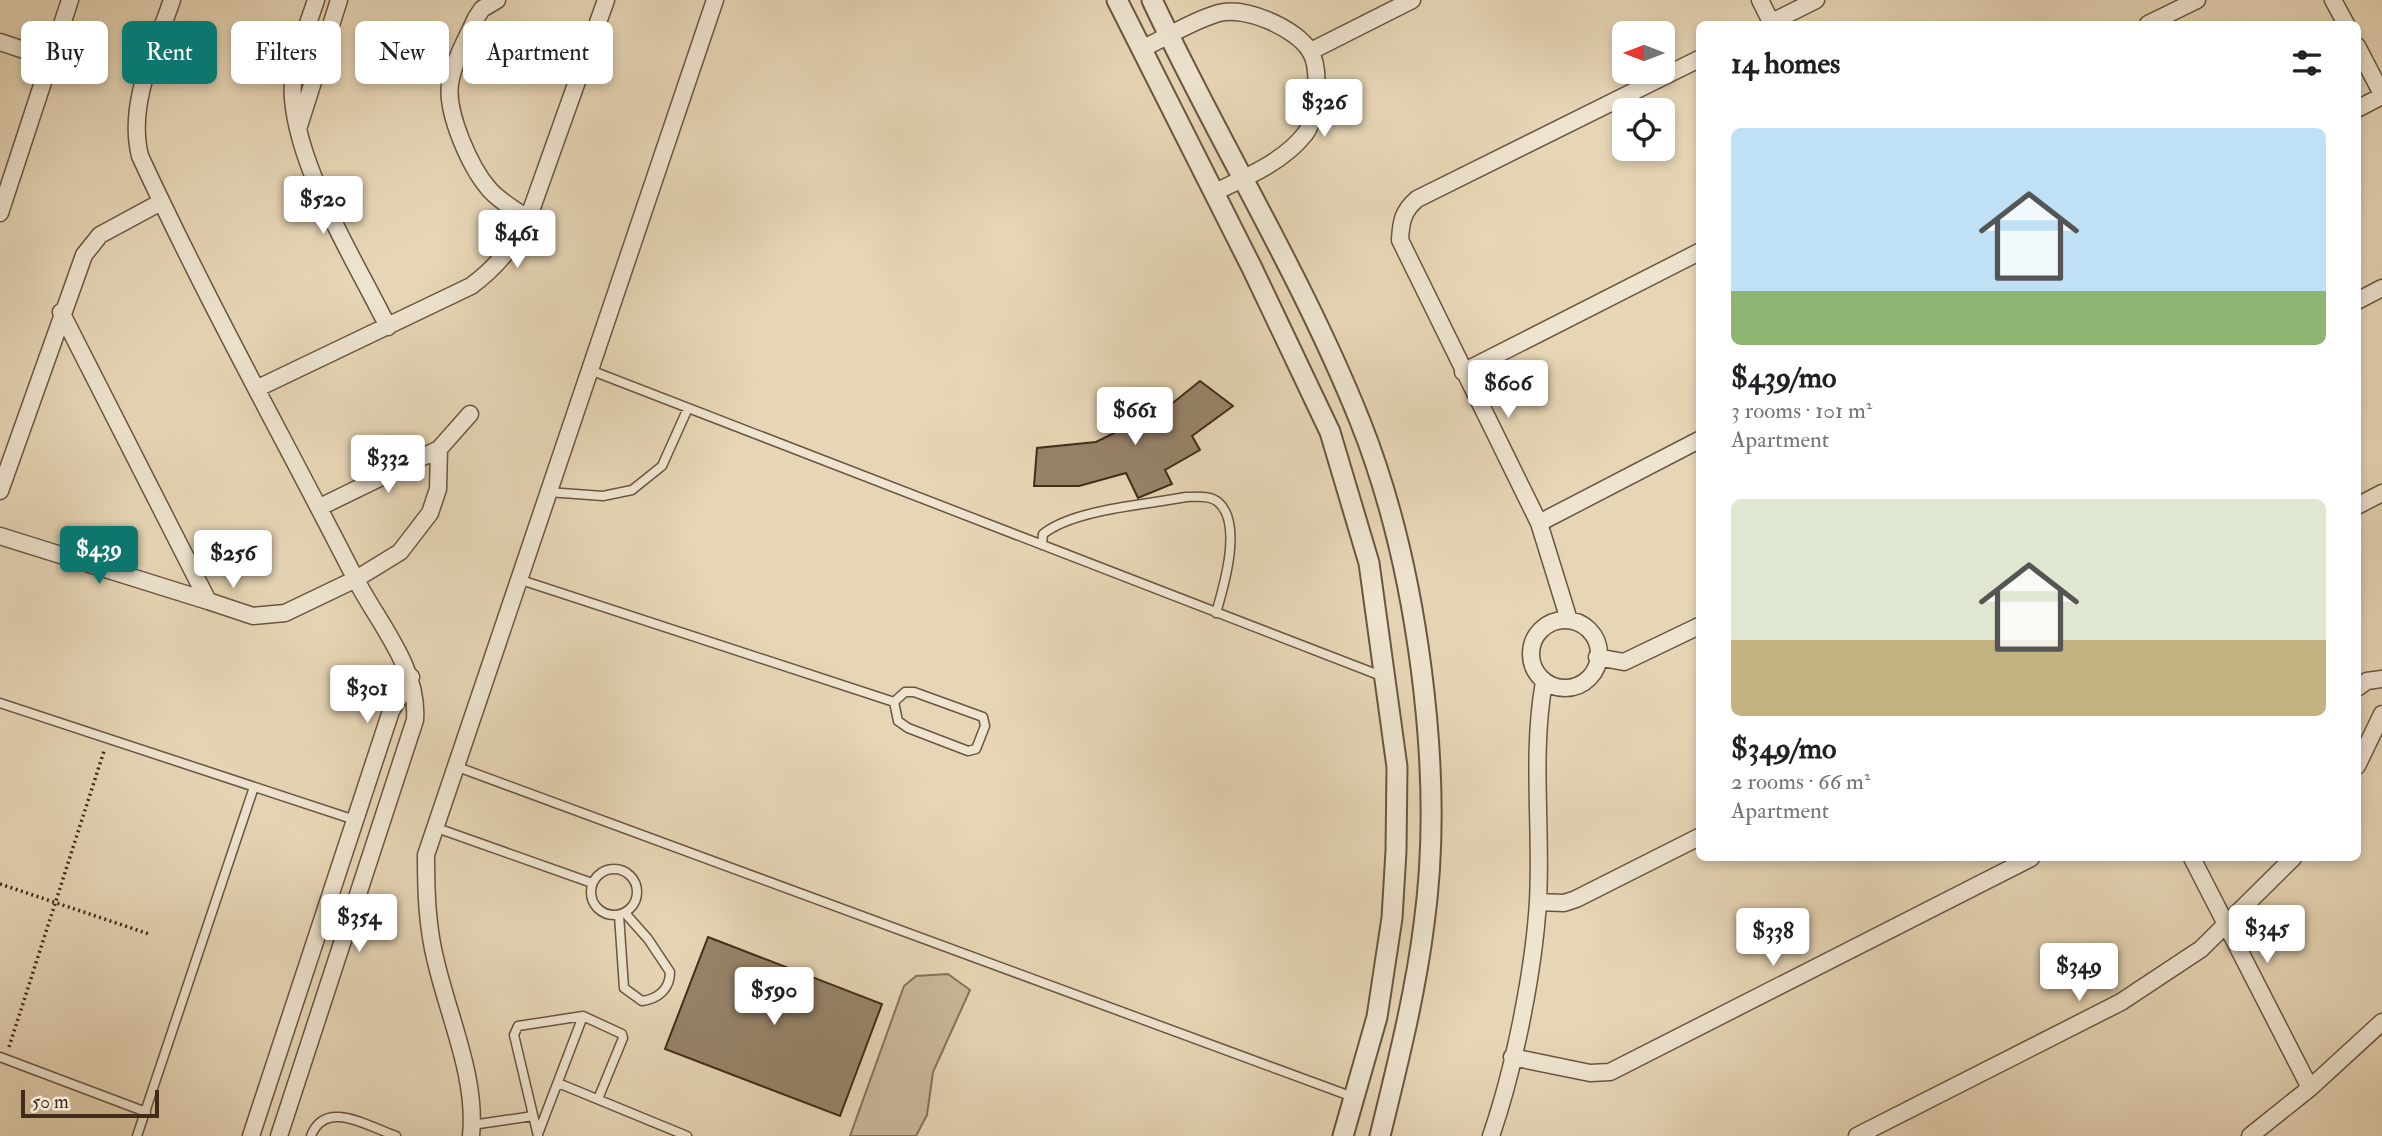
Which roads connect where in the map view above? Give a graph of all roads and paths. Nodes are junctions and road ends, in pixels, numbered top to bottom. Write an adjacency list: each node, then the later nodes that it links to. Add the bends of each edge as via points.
1 (70, 0): 15 (street)
2 (172, 0): 33 (street, via 135,122 139,156)
3 (316, 0): 30 (street, via 296,64 293,98)
4 (339, 0): 30 (street)
5 (497, 0): 35 (street, via 476,18 450,81 451,106 481,179)
6 (606, 0): 35 (street)
7 (715, 0): 41 (street)
8 (1117, 0): 23 (street)
9 (1153, 0): 20 (street)
10 (1412, 0): 24 (street)
11 (1760, 0): 16 (street)
12 (1816, 0): 17 (street)
13 (2197, 0): 18 (street)
14 (2333, 0): 19 (street)
15 (63, 21)
16 (1769, 21)
17 (1776, 21)
18 (2154, 21)
19 (2344, 21)
20 (1169, 36): 23 (street); 24 (street, via 1221,12 1252,15 1279,24); 31 (street)
21 (0, 42): 22 (street)
22 (21, 49)
23 (1141, 49): 32 (street)
24 (1311, 51): 31 (street, via 1316,100 1307,132 1281,158)
25 (2361, 54): 28 (street)
26 (1696, 60): 42 (street, via 1405,209 1401,240)
27 (43, 84): 34 (street)
28 (2382, 95): 29 (street)
29 (2361, 107)
30 (298, 128): 40 (street, via 317,185)
31 (1242, 180): 32 (street); 51 (street, via 1283,255 1360,422)
32 (1215, 192): 54 (street, via 1330,432)
33 (161, 202): 39 (street, via 100,235 84,255); 43 (street)
34 (0, 213)
35 (528, 219): 40 (street, via 512,248 471,286)
36 (1696, 254): 42 (street)
37 (2382, 288): 38 (street)
38 (2361, 299)
39 (61, 312): 48 (street); 60 (street)
40 (388, 327): 43 (street)
41 (589, 369): 44 (lane); 49 (street)
42 (1463, 372): 55 (street)
43 (258, 388): 53 (street)
44 (688, 408): 49 (lane, via 662,466 632,490 603,496); 57 (lane)
45 (470, 414): 47 (street)
46 (1696, 442): 55 (street)
47 (439, 449): 53 (street); 58 (street, via 438,489 430,513 400,552)
48 (0, 491)
49 (548, 492): 59 (street)
50 (2381, 497): 52 (street)
51 (1386, 504): 54 (street); 115 (street, via 1422,673 1431,769 1425,922 1408,1023)
52 (2361, 504)
53 (320, 507): 58 (street)
54 (1355, 513): 66 (street)
55 (1539, 523): 62 (street)
56 (0, 536): 60 (street)
57 (1042, 545): 61 (lane); 61 (lane, via 1043,534 1054,525 1078,518 1186,497 1217,501 1229,518 1229,553)
58 (356, 579): 60 (street, via 285,613 253,616); 65 (street)
59 (519, 579): 70 (lane); 77 (street)
60 (208, 601)
61 (1216, 613): 66 (lane)
62 (1569, 620): 64 (street, via 1585,626 1594,638); 68 (street, via 1546,626 1533,646 1532,665)
63 (1696, 627): 64 (street, via 1624,662)
64 (1597, 657): 68 (street, via 1594,670 1583,682 1562,688)
65 (411, 677): 74 (street, via 391,710); 76 (street, via 417,701)
66 (1387, 678): 100 (street, via 1397,767 1392,918 1377,1017)
67 (2382, 679): 69 (street)
68 (1544, 682): 88 (street, via 1538,732)
69 (2361, 685)
70 (894, 702): 70 (lane, via 898,721 908,728 968,751 976,749 985,726 983,718 915,692 905,692)
71 (0, 703): 73 (lane)
72 (2382, 714): 75 (street)
73 (108, 738): 78 (lane); 87 (path)
74 (378, 751): 76 (street); 79 (street)
75 (2361, 758)
76 (403, 760): 90 (street)
77 (455, 766): 80 (street); 100 (lane)
78 (254, 787): 79 (lane); 103 (lane)
79 (355, 820): 89 (street)
80 (434, 828): 85 (lane); 106 (street, via 426,855 426,911 463,1062)
81 (1696, 839): 88 (street, via 1576,899)
82 (2025, 861): 96 (street, via 1610,1072 1590,1073)
83 (2194, 861): 92 (street)
84 (2290, 861): 92 (street)
85 (592, 883): 91 (lane, via 595,906 608,915); 91 (lane, via 609,869 630,876 637,897)
86 (0, 884): 87 (path)
87 (54, 902): 93 (path); 97 (path)
88 (1538, 902): 96 (street)
89 (329, 903): 90 (street); 102 (street)
90 (354, 911): 105 (street)
91 (622, 914): 91 (lane, via 624,988 642,1001 653,1000 666,988 670,972 648,939)
92 (2226, 926): 99 (street); 117 (street, via 2201,949 2121,1002)
93 (149, 934)
94 (583, 1016): 98 (lane); 101 (lane, via 622,1036); 104 (lane, via 514,1030)
95 (2382, 1022): 99 (street)
96 (1512, 1057): 116 (street)
97 (3, 1058): 103 (lane)
98 (558, 1083): 101 (lane); 112 (lane)
99 (2310, 1088): 118 (street)
100 (1353, 1097): 114 (street)
101 (598, 1099): 113 (lane)
102 (260, 1110): 105 (street); 108 (street)
103 (146, 1112): 107 (lane)
104 (533, 1116): 106 (lane); 112 (lane)
105 (284, 1119): 109 (street)
106 (471, 1131)
107 (137, 1136)
108 (251, 1136)
109 (279, 1136)
110 (312, 1136): 111 (lane, via 316,1124 334,1115)
111 (396, 1136)
112 (538, 1136)
113 (687, 1136)
114 (1343, 1136)
115 (1380, 1136)
116 (1491, 1136)
117 (1857, 1136)
118 (2250, 1136)

